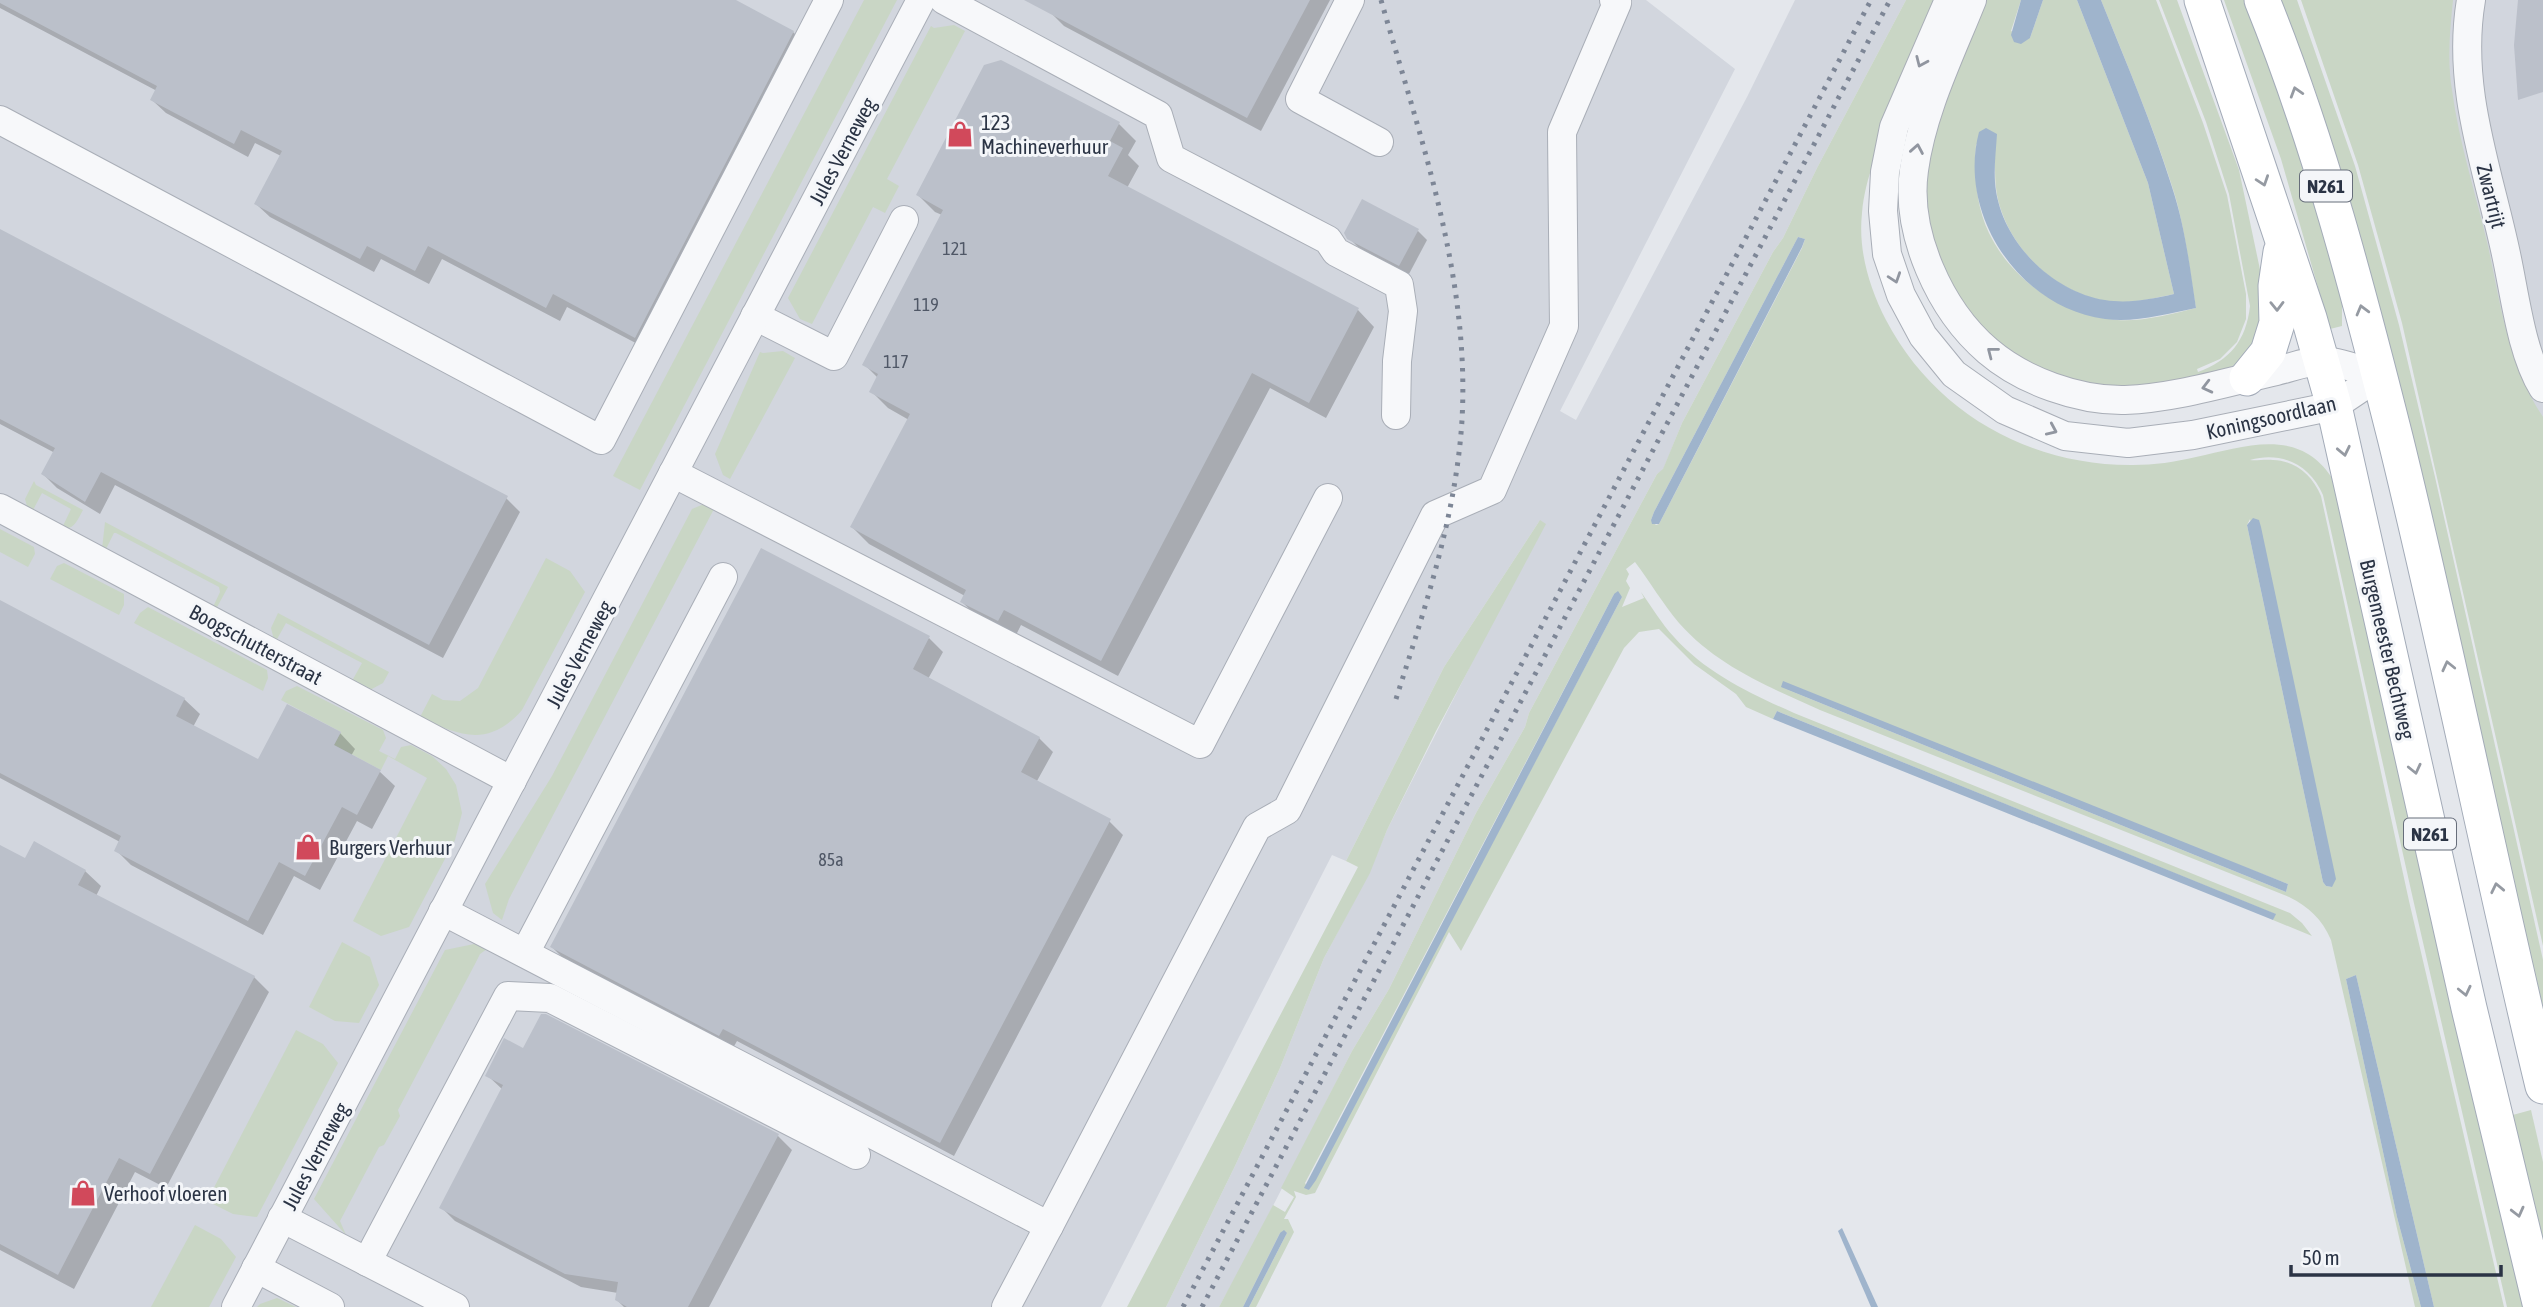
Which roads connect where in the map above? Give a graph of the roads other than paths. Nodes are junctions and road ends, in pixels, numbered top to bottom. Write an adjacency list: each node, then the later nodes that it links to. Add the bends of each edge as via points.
1 (829, 0): 11 (street, via 601,440)
2 (921, 0): 15 (street, Jules Verneweg)
3 (944, 0): 21 (street, via 1158,115 1171,158 1328,240 1336,252 1399,285 1403,311)
4 (1350, 0): 12 (street, via 1300,99)
5 (1614, 0): 32 (street, via 1617,3 1562,132 1564,326 1492,490 1435,515 1287,810 1257,827)
6 (1949, 0): 20 (street, Koningsoordlaan, one-way to 20, via 1894,127 1883,211 1887,254 1901,295 1923,336 1954,374 2005,410 2065,436 2128,443 2193,435)
7 (1972, 0): 18 (street, Koningsoordlaan, one-way to 7, via 2182,394 2124,400 2077,394 2027,376 1988,351 1958,317 1935,282 1921,245 1913,208 1913,173 1921,128)
8 (2202, 0): 14 (main road, Burgemeester Bechtweg / N261, one-way to 14)
9 (2262, 0): 17 (main road, N261, one-way to 9, via 2340,229)
10 (2470, 0): 19 (street, Zwartrijt, via 2466,68 2472,115 2527,349)
11 (0, 120)
12 (1380, 142)
13 (904, 220): 15 (street, via 834,356)
14 (2282, 238): 16 (main road, Burgemeester Bechtweg / N261); 18 (main road, one-way to 18, via 2277,323 2268,352)
15 (755, 316): 22 (street, Jules Verneweg)
16 (2322, 361): 17 (street, Koningsoordlaan); 18 (street, Koningsoordlaan); 20 (main road, Burgemeester Bechtweg / N261)
17 (2379, 375): 20 (street, Koningsoordlaan); 29 (main road, N261, one-way to 17)
18 (2247, 378)
19 (2543, 388)
20 (2334, 406): 39 (main road, Burgemeester Bechtweg / N261, one-way to 39, via 2469,1008)
21 (1396, 415)
22 (673, 473): 23 (street, via 1200,744); 26 (street, Jules Verneweg)
23 (1328, 498)
24 (0, 508): 26 (street, Boogschutterstraat)
25 (723, 577): 28 (street)
26 (512, 781): 27 (street, Jules Verneweg)
27 (443, 911): 28 (street); 31 (street, Jules Verneweg)
28 (525, 953): 32 (street)
29 (2543, 1086)
30 (856, 1155): 33 (street, via 550,998 508,996)
31 (282, 1218): 33 (street); 34 (street, Jules Verneweg)
32 (1049, 1226): 38 (street)
33 (367, 1262): 37 (street)
34 (256, 1268): 35 (street, Jules Verneweg); 36 (street)
35 (236, 1307)
36 (330, 1307)
37 (455, 1307)
38 (1006, 1307)
39 (2542, 1307)

